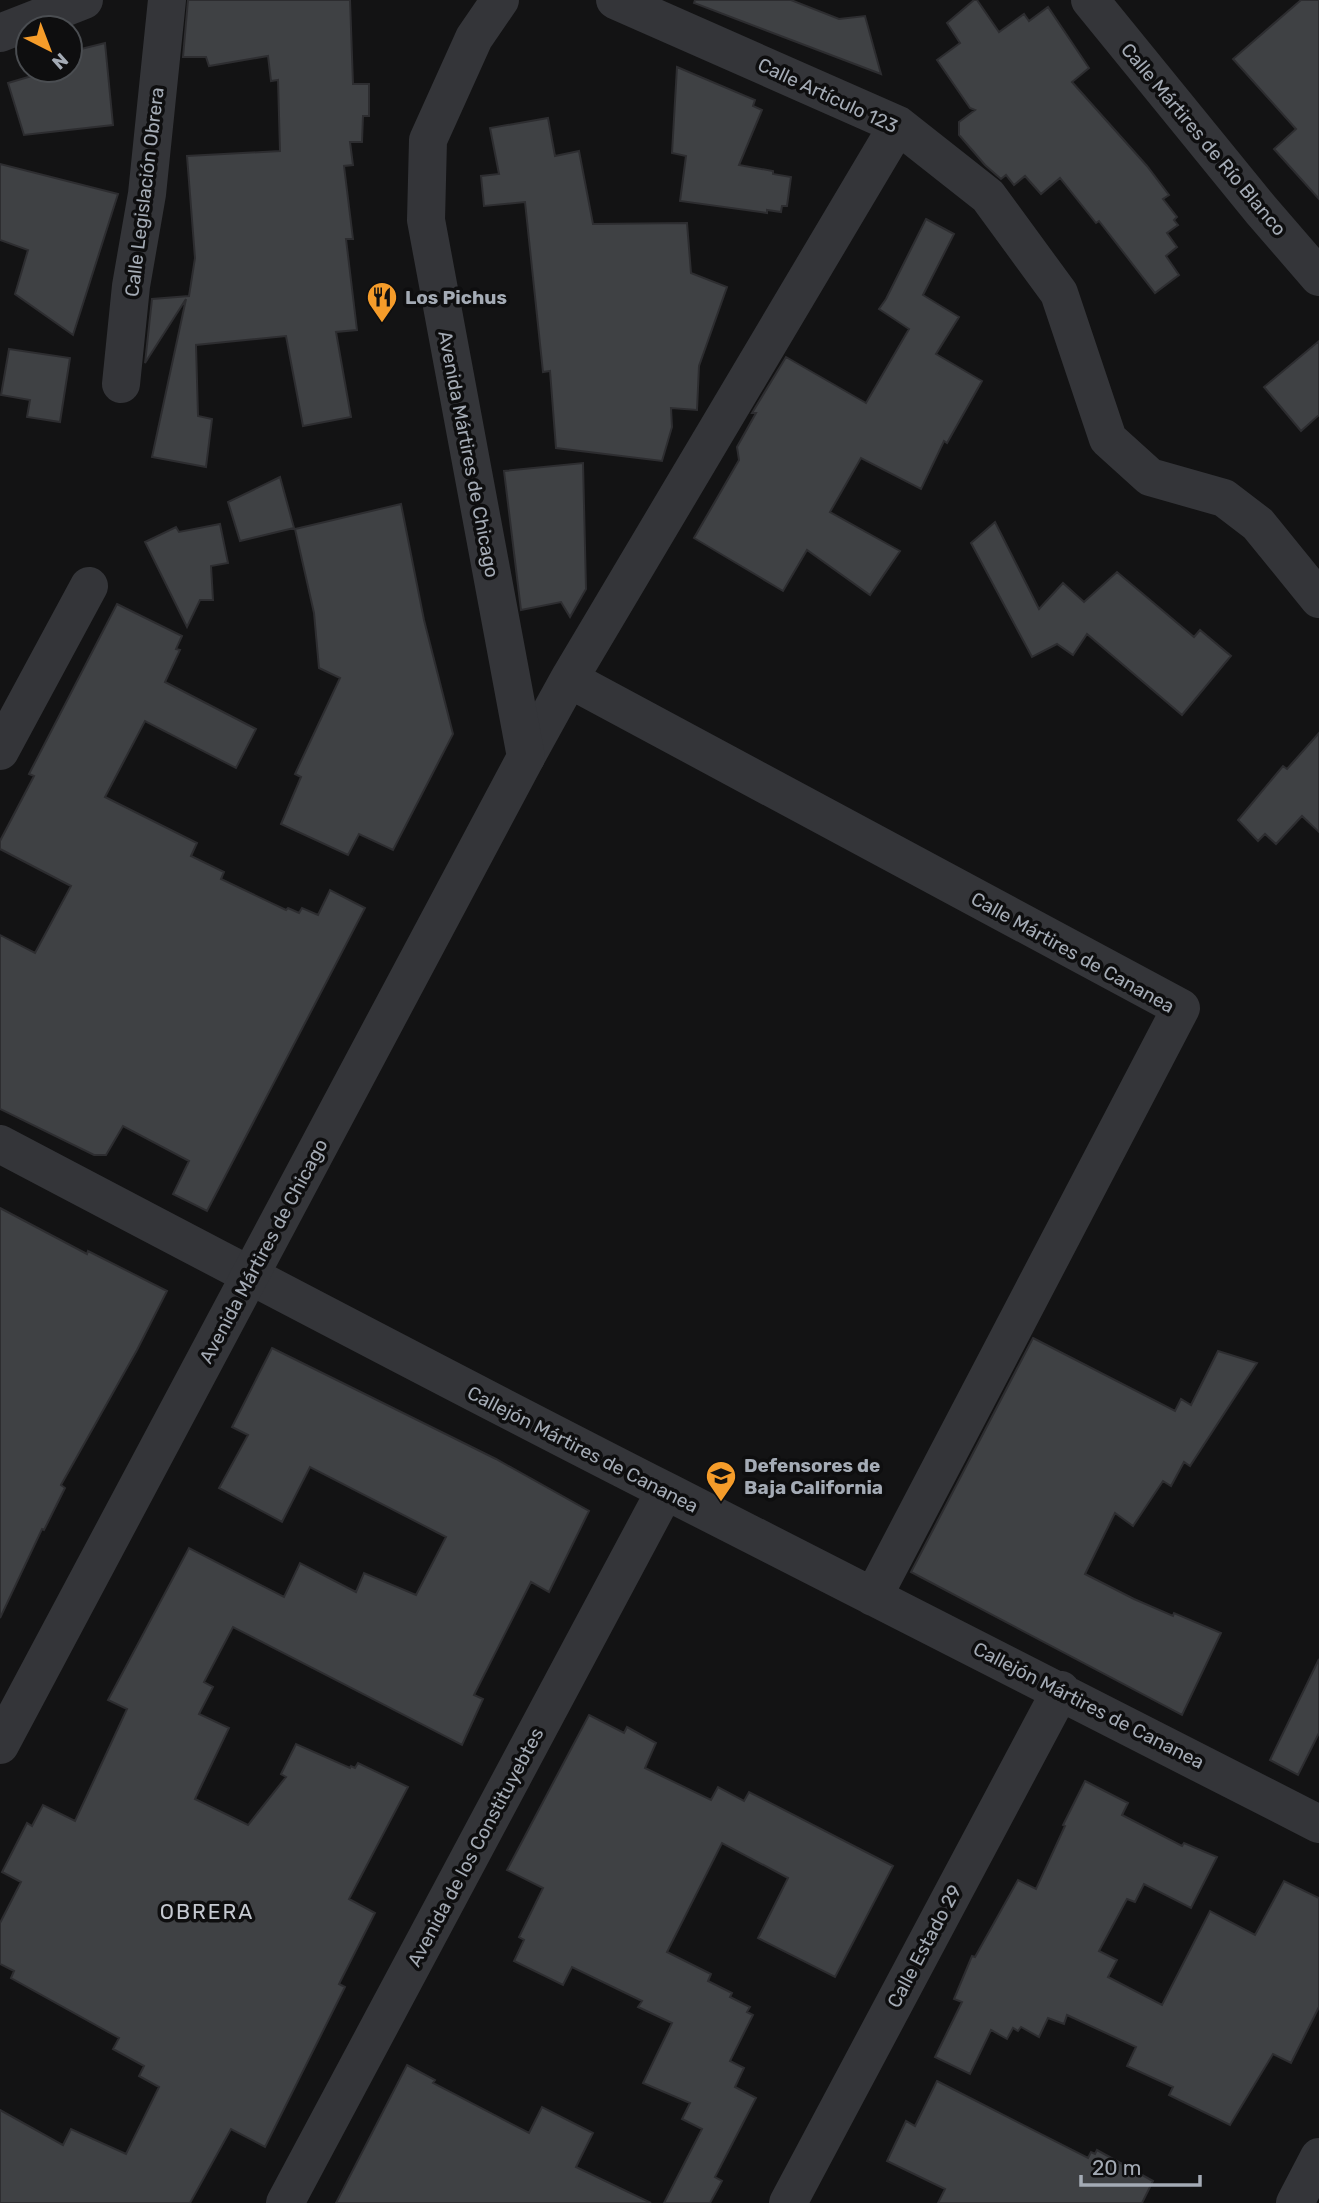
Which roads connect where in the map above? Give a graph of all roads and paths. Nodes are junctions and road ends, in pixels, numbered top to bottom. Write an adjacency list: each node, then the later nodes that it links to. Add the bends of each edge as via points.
1 (84, 0): 6 (street)
2 (167, 0): 9 (street, Calle Legislación Obrera)
3 (500, 0): 14 (street, Avenida Mártires de Chicago, via 474,38 428,140 426,220)
4 (615, 0): 7 (street, Calle Artículo 123)
5 (1090, 0): 8 (street, Calle Mártires de Río Blanco)
6 (0, 33)
7 (898, 125): 11 (street, Calle Artículo 123, via 988,196 1059,293 1108,439 1150,477 1224,498 1258,524); 12 (street, Avenida Mártires de Chicago)
8 (1319, 277)
9 (121, 384)
10 (89, 586): 13 (street)
11 (1319, 599)
12 (569, 679): 14 (street, Avenida Mártires de Chicago); 18 (street, Calle Mártires de Cananea, via 1181,1008)
13 (0, 751)
14 (526, 757): 16 (street, Avenida Mártires de Chicago)
15 (0, 1144): 16 (street, Callejón Mártires de Cananea)
16 (249, 1276): 17 (street, Callejón Mártires de Cananea); 20 (street, Avenida Mártires de Chicago)
17 (665, 1491): 18 (street, Callejón Mártires de Cananea); 23 (street, Avenida de los Constituyebtes)
18 (873, 1597): 19 (street, Callejón Mártires de Cananea)
19 (1061, 1690): 21 (street, Callejón Mártires de Cananea); 24 (street, Calle Estado 29)
20 (0, 1745)
21 (1319, 1824)
22 (1319, 2157): 25 (street)
23 (285, 2203)
24 (788, 2203)
25 (1295, 2203)

